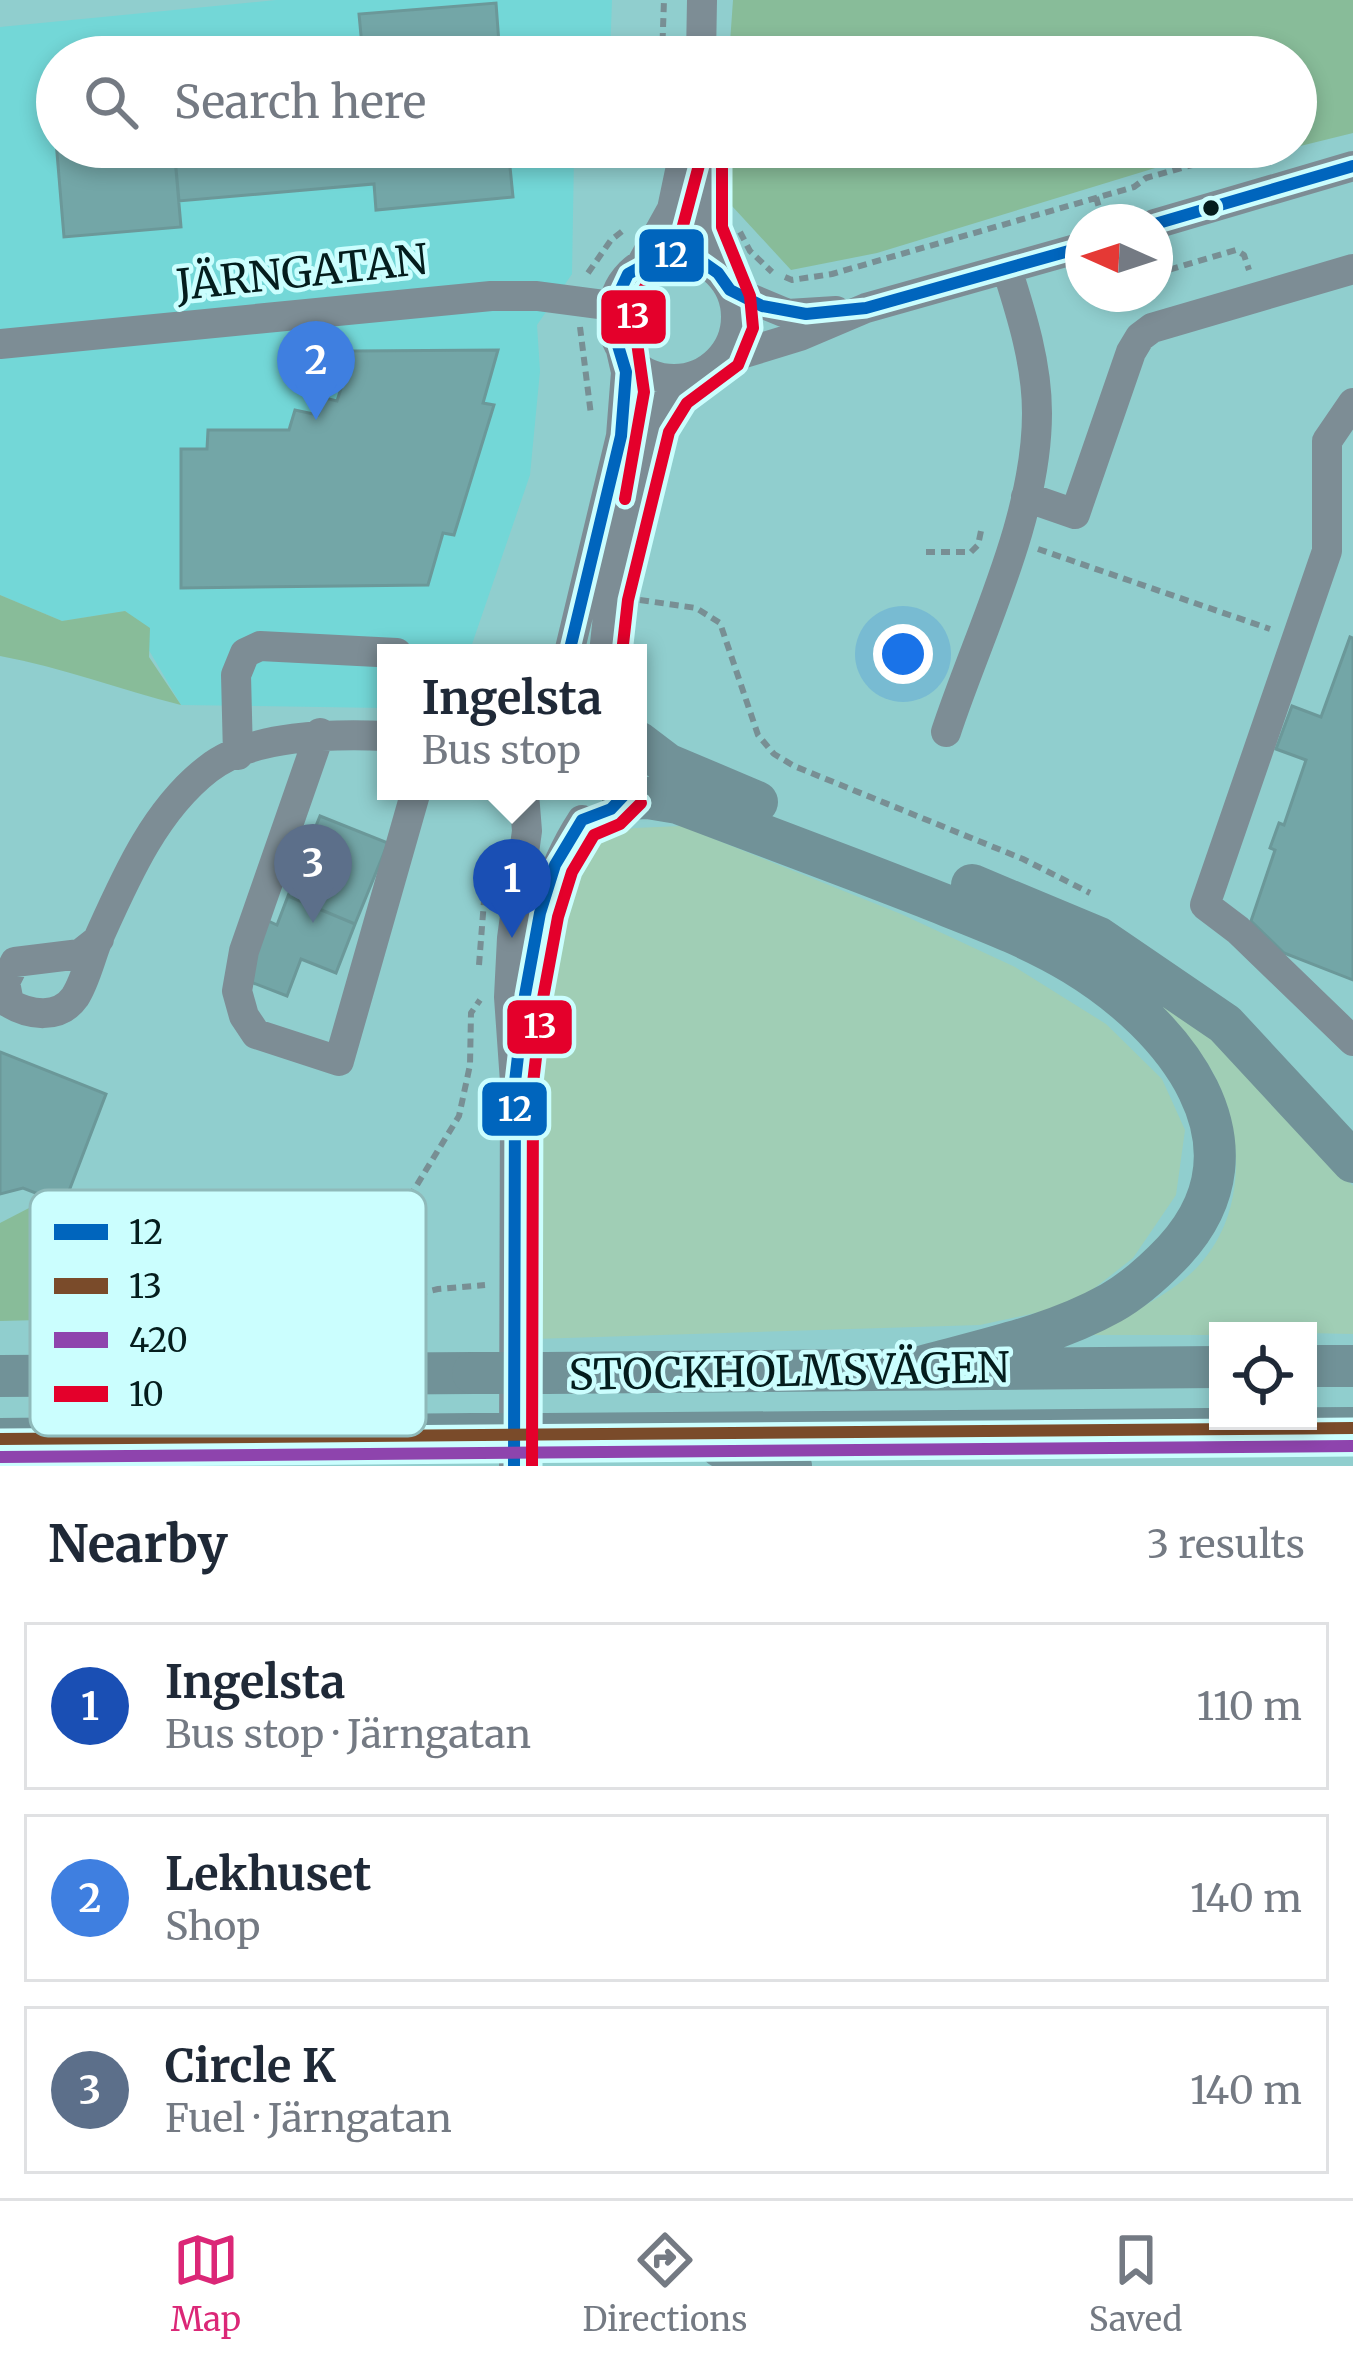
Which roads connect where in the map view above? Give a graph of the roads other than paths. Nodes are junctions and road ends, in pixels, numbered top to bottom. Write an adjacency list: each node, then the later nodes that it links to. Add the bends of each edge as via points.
1 (702, 0): 2 (street)
2 (701, 36)
3 (1353, 166): 6 (street)
4 (681, 168): 8 (street, via 672,209)
5 (704, 168): 11 (street, via 707,243)
6 (1173, 219)
7 (1065, 252): 9 (street)
8 (642, 263): 11 (street, via 682,255); 12 (street)
9 (1007, 269): 13 (street); 19 (street, via 1035,377)
10 (1353, 269): 19 (street, via 1152,328 1131,352 1075,514)
11 (724, 281): 13 (street, via 788,314); 16 (street, via 736,315)
12 (613, 306): 14 (street, JÄRNGATAN, via 491,296); 15 (street)
13 (866, 308): 16 (street)
14 (0, 344)
15 (621, 350): 17 (street, via 650,374); 20 (street, via 621,436)
16 (718, 362): 17 (street)
17 (688, 378): 21 (street, via 652,426)
18 (1353, 403): 35 (street, via 1327,441 1327,551 1205,905)
19 (1026, 497): 23 (street)
20 (571, 644)
21 (605, 644)
22 (377, 652): 27 (street, via 260,646 244,653 236,675)
23 (946, 732)
24 (320, 733): 25 (street); 27 (street); 29 (street, via 244,951 237,991 256,1034 339,1060)
25 (377, 736)
26 (647, 750): 37 (highway, via 710,784 1099,938 1225,1024)
27 (238, 755): 34 (street, via 177,798)
28 (647, 797): 41 (highway, via 986,922 1072,962 1159,1029 1198,1089 1214,1135 1216,1174 1208,1204 1158,1268 1060,1328)
29 (413, 800)
30 (524, 800): 36 (street, via 509,997)
31 (532, 800): 33 (street, via 549,814)
32 (615, 800): 33 (street)
33 (582, 820): 36 (street, via 540,914)
34 (99, 939)
35 (1353, 1041)
36 (515, 1082): 50 (street)
37 (1353, 1162)
38 (1317, 1366): 39 (highway)
39 (1353, 1366)
40 (1209, 1367): 41 (highway, STOCKHOLMSVÄGEN)
41 (913, 1369): 42 (highway, STOCKHOLMSVÄGEN, bridge)
42 (426, 1373)
43 (0, 1376): 44 (highway, STOCKHOLMSVÄGEN, bridge)
44 (30, 1376)
45 (1353, 1428): 46 (highway, STOCKHOLMSVÄGEN)
46 (674, 1433): 47 (highway, STOCKHOLMSVÄGEN, bridge); 51 (highway)
47 (426, 1434)
48 (236, 1436): 49 (highway, STOCKHOLMSVÄGEN, bridge)
49 (0, 1438)
50 (514, 1466)
51 (790, 1466)

